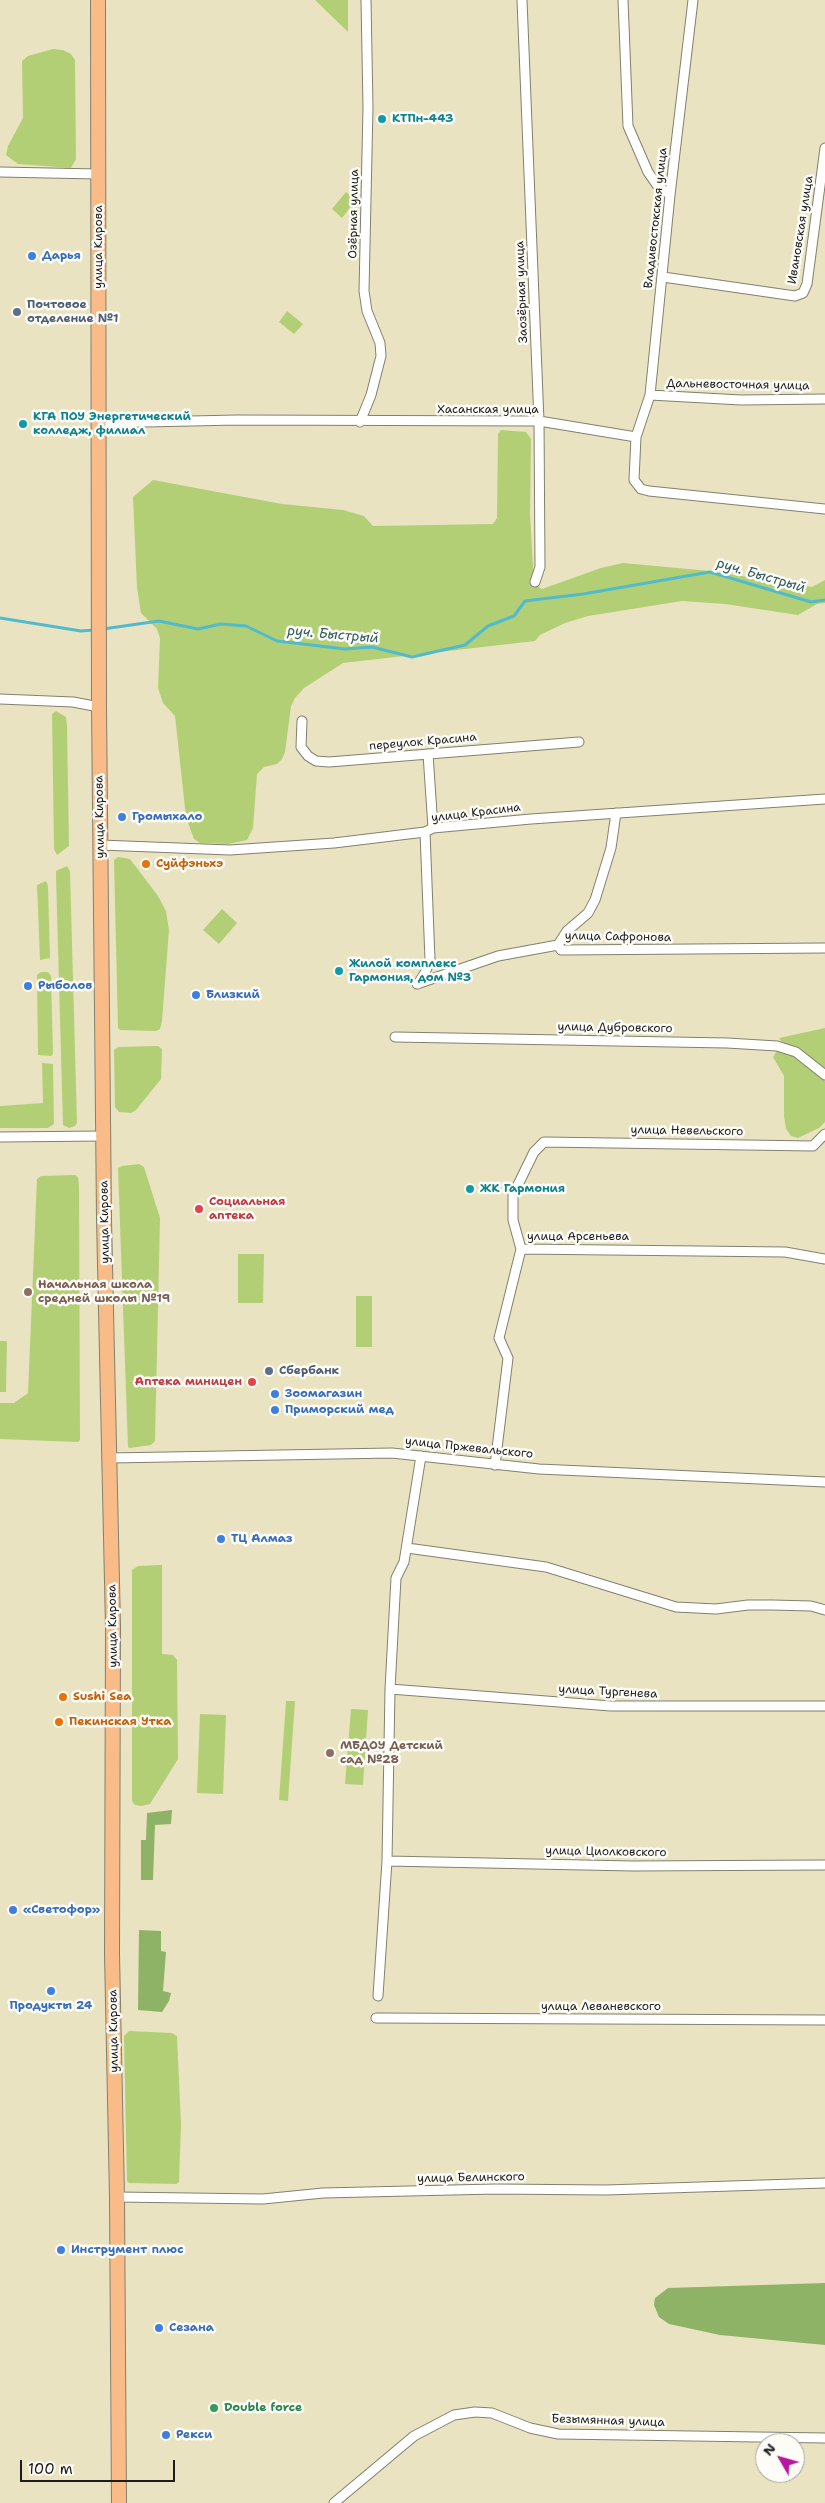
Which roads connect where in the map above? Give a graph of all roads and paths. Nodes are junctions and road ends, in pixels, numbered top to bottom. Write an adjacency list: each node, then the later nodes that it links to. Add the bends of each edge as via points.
1 (98, 0): 8 (main road, улица Кирова)
2 (366, 0): 14 (street, Озёрная улица, via 368,108 364,291 381,356)
3 (522, 0): 13 (street, Заозёрная улица)
4 (623, 0): 9 (street, via 628,126 648,172)
5 (693, 0): 9 (street, Владивостокская улица)
6 (825, 148): 10 (street, Ивановская улица, via 808,284 803,293 794,296)
7 (0, 172): 8 (street)
8 (98, 174): 15 (main road, улица Кирова)
9 (670, 195): 10 (street, Владивостокская улица)
10 (663, 277): 11 (street, Владивостокская улица)
11 (650, 395): 12 (street, Дальневосточная улица, via 741,400); 16 (street, Владивостокская улица)
12 (825, 399)
13 (539, 421): 14 (street, Хасанская улица); 16 (street, Хасанская улица); 18 (street, Заозёрная улица, via 540,567)
14 (360, 422): 15 (street, Хасанская улица)
15 (99, 423): 20 (main road, улица Кирова)
16 (636, 437): 17 (street, via 634,480 641,489)
17 (825, 509)
18 (535, 582)
19 (0, 699): 20 (street, via 73,702)
20 (99, 707): 27 (main road, улица Кирова)
21 (302, 721): 23 (street, переулок Красина, via 301,747 316,761)
22 (579, 742): 23 (street, переулок Красина)
23 (428, 754): 26 (street)
24 (825, 799): 25 (street, улица Красина)
25 (616, 813): 26 (street, улица Красина); 28 (street, via 611,848 595,900 588,913 566,931)
26 (429, 830): 27 (street, улица Красина, via 334,843 230,850); 28 (street, улица Сафронова, via 430,960 418,984 498,956)
27 (100, 845): 33 (main road, улица Кирова)
28 (558, 945): 29 (street, улица Сафронова, via 561,950)
29 (825, 948)
30 (395, 1036): 31 (street, улица Дубровского, via 776,1046 796,1052)
31 (825, 1075)
32 (825, 1134): 35 (street, улица Невельского, via 813,1146 544,1142 534,1152 513,1195 513,1220)
33 (104, 1136): 34 (street); 38 (main road, улица Кирова)
34 (0, 1137)
35 (521, 1249): 36 (street, улица Арсеньева, via 785,1252); 39 (street, улица Арсеньева, via 499,1338 508,1358)
36 (825, 1260)
37 (422, 1456): 38 (street, улица Пржевальского, via 360,1452); 39 (street, улица Пржевальского); 41 (street)
38 (111, 1458): 51 (main road, улица Кирова, via 113,1972)
39 (495, 1465): 40 (street, улица Пржевальского)
40 (825, 1482)
41 (407, 1548): 42 (street, via 546,1567 676,1607 716,1609 772,1605 810,1606); 43 (street, via 396,1578)
42 (825, 1610)
43 (390, 1689): 44 (street, улица Тургенева, via 611,1706); 45 (street)
44 (825, 1706)
45 (387, 1861): 46 (street, улица Циолковского, via 633,1866); 47 (street)
46 (825, 1865)
47 (378, 1996)
48 (376, 2018): 49 (street, улица Леваневского)
49 (825, 2020)
50 (825, 2183): 51 (street, улица Белинского, via 606,2190 323,2193 263,2199)
51 (118, 2197): 53 (main road, улица Кирова)
52 (825, 2438): 54 (street, Безымянная улица, via 558,2434 521,2425 492,2413 475,2412 454,2415 414,2436)
53 (119, 2503)
54 (334, 2503)

